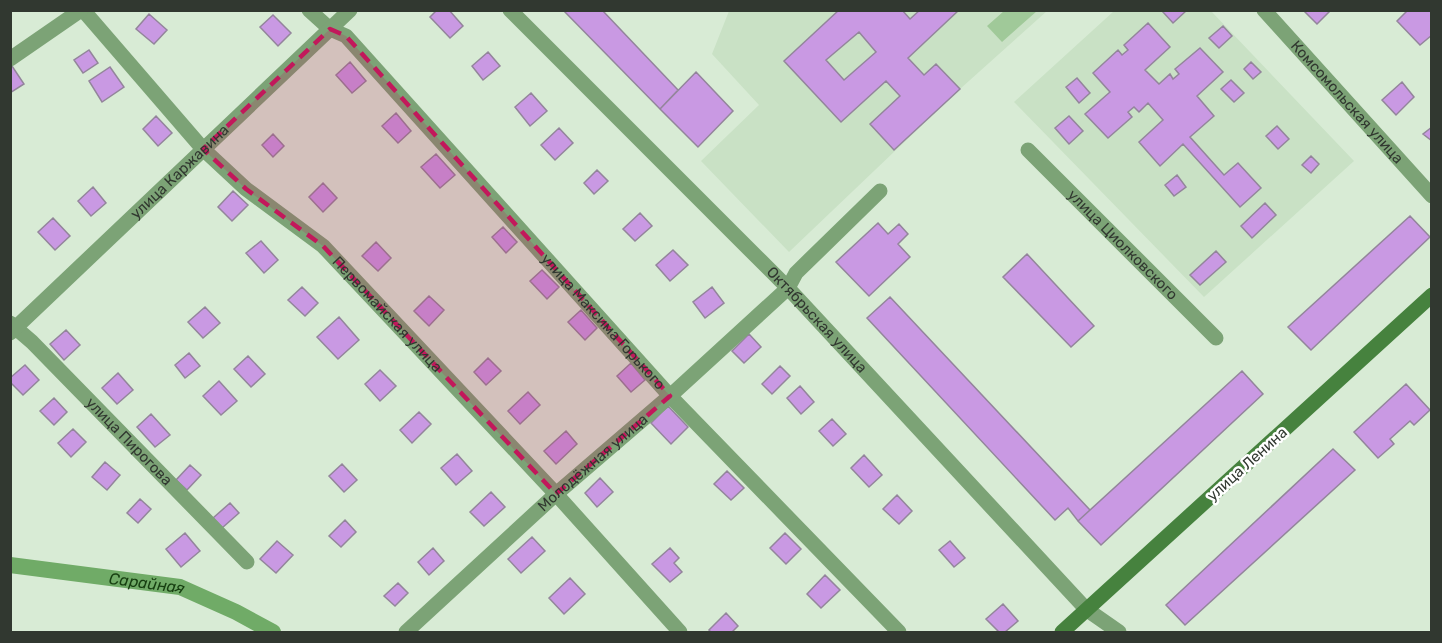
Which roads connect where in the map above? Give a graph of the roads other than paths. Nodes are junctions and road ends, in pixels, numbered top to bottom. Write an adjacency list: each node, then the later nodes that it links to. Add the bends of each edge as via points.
1 (82, 10): 7 (street); 8 (street, Первомайская улица)
2 (309, 10): 6 (street, улица Максима Горького)
3 (350, 10): 6 (street, улица Каржавина)
4 (510, 10): 12 (street, Октябрьская улица)
5 (1264, 10): 11 (street, Комсомольская улица)
6 (330, 29): 8 (street, улица Каржавина); 16 (street, улица Максима Горького, via 346,36)
7 (10, 59)
8 (202, 148): 14 (street, улица Каржавина); 17 (street, Первомайская улица, via 246,189 323,246)
9 (1028, 150): 15 (street, улица Циолковского)
10 (880, 191): 12 (street, Молодёжная улица, via 796,273)
11 (1431, 196)
12 (788, 288): 16 (street, Молодёжная улица); 19 (street, Октябрьская улица)
13 (1431, 295): 19 (main road, улица Ленина)
14 (12, 328): 18 (street, улица Пирогова, via 32,342)
15 (1216, 338)
16 (670, 396): 17 (street, Молодёжная улица); 22 (street, улица Максима Горького)
17 (556, 494): 20 (street, Молодёжная улица); 21 (street, Первомайская улица)
18 (247, 562)
19 (1086, 609): 23 (main road, улица Ленина); 24 (street, Октябрьская улица)
20 (409, 632)
21 (680, 633)
22 (899, 633)
23 (1062, 633)
24 (1119, 633)

